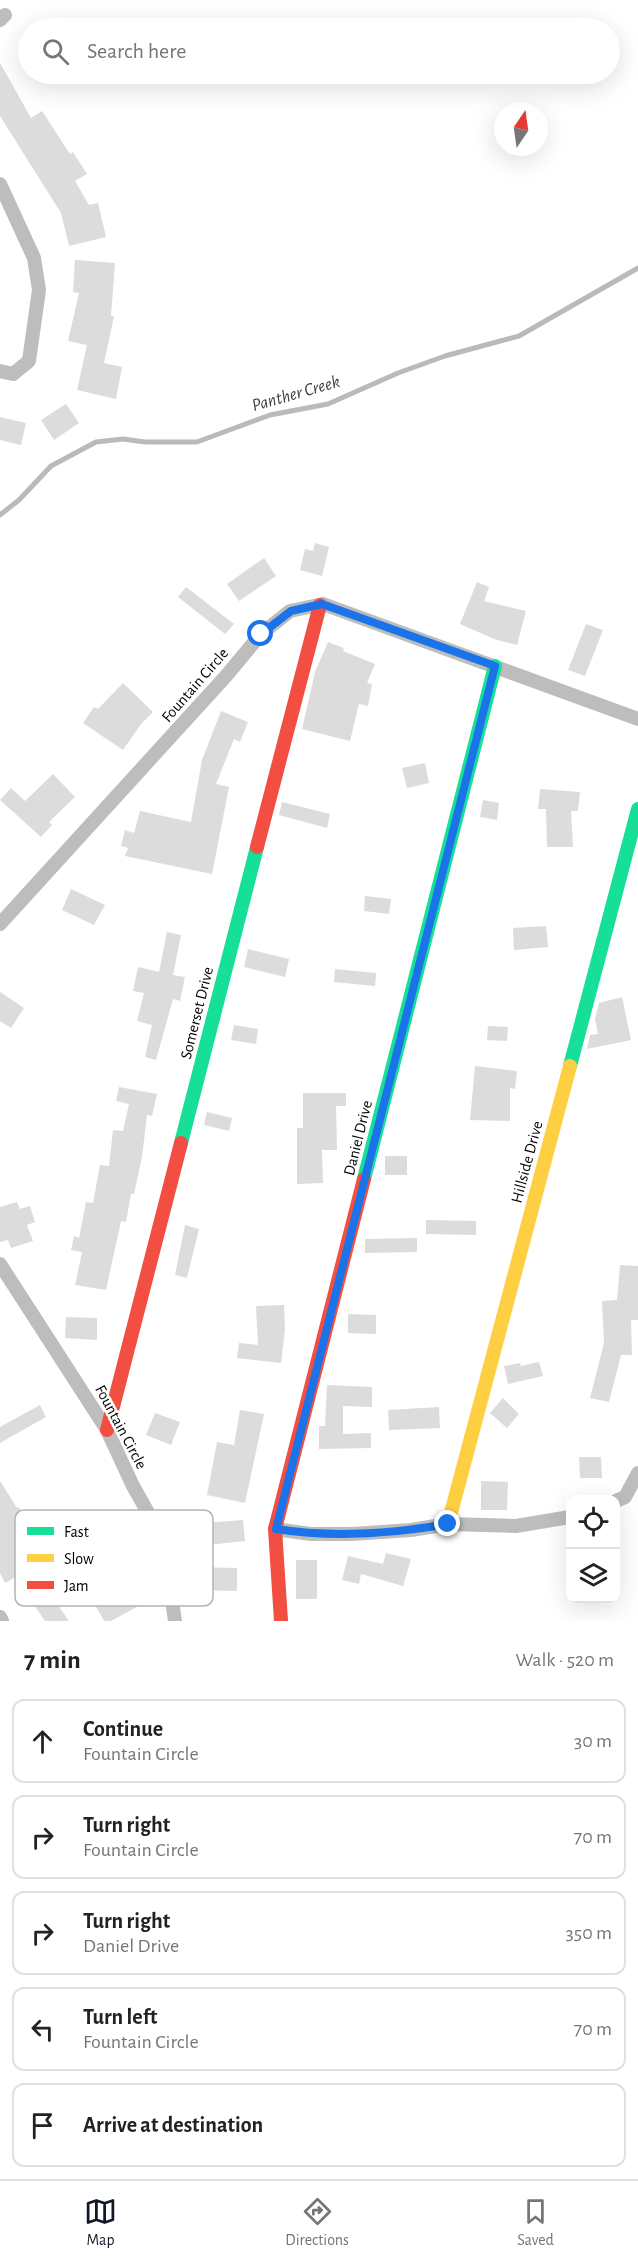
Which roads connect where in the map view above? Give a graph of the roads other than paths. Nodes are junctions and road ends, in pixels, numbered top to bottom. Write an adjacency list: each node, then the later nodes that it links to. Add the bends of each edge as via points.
1 (0, 184): 2 (street, via 34,258 39,290 29,361 13,374)
2 (0, 371)
3 (320, 605): 4 (street); 7 (street, Fountain Circle, via 291,611 261,634); 9 (street, Somerset Drive)
4 (495, 666): 5 (street); 15 (street, Daniel Drive)
5 (638, 719)
6 (638, 810): 14 (street, Hillside Drive)
7 (0, 924)
8 (0, 1264): 9 (street, Fountain Circle)
9 (107, 1430): 12 (street, Fountain Circle)
10 (638, 1473): 11 (street)
11 (620, 1499)
12 (147, 1510)
13 (566, 1518): 14 (street, via 516,1527)
14 (448, 1524): 15 (street, via 352,1534)
15 (276, 1529): 18 (street, Daniel Drive)
16 (173, 1606): 17 (street, Fountain Circle)
17 (175, 1621)
18 (281, 1621)

